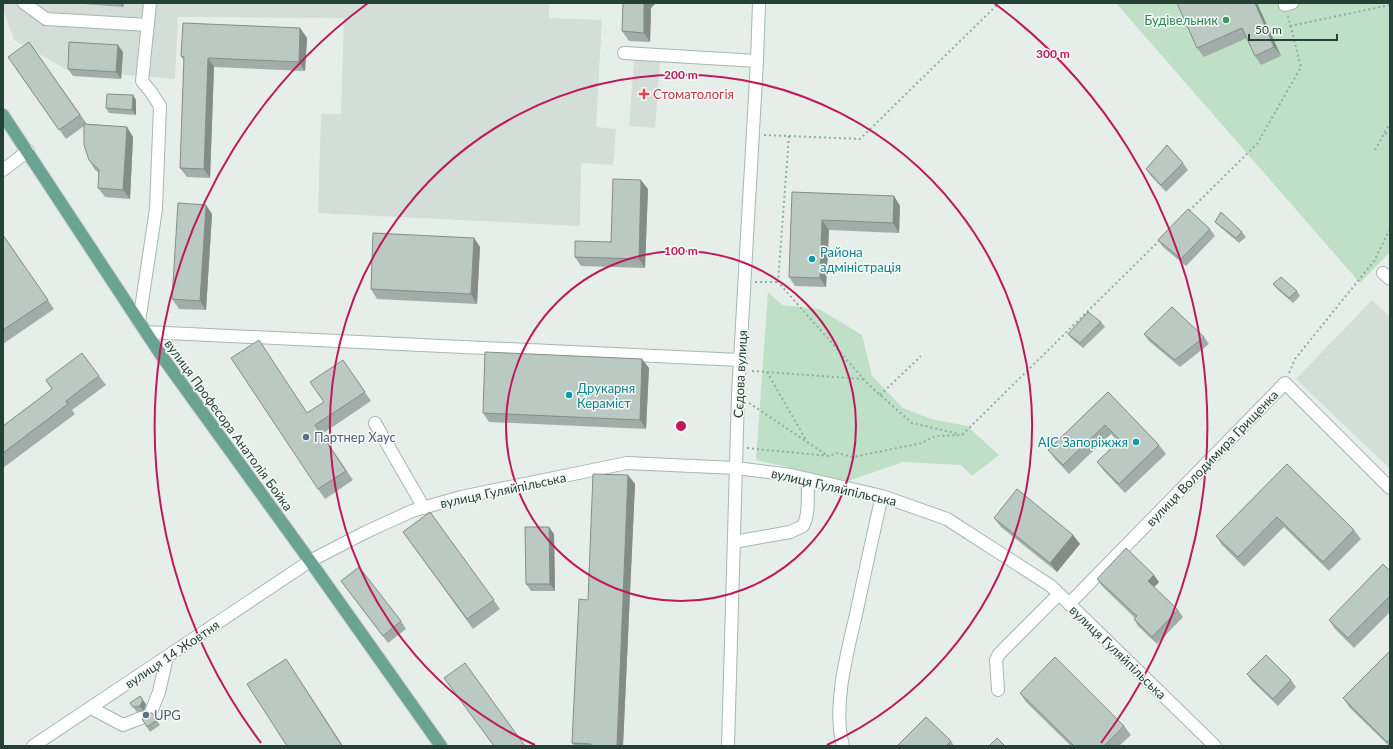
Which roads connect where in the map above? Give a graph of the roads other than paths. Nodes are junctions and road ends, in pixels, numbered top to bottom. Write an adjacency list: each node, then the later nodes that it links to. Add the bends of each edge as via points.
1 (24, 3): 4 (street, via 46,19)
2 (150, 3): 4 (street)
3 (759, 3): 6 (street, Сєдова вулиця)
4 (148, 25): 10 (street, via 142,81 160,106 156,209)
5 (624, 53): 6 (street)
6 (757, 61): 11 (street, Сєдова вулиця)
7 (3, 115): 8 (main road, вулиця Професора Анатолія Бойка)
8 (28, 151): 9 (street); 10 (main road, вулиця Професора Анатолія Бойка)
9 (3, 170)
10 (142, 327): 11 (street); 19 (main road, вулиця Професора Анатолія Бойка)
11 (740, 365): 13 (street, Сєдова вулиця)
12 (375, 423): 17 (street)
13 (736, 468): 14 (street, вулиця Гуляйпільська, via 791,475); 17 (street, вулиця Гуляйпільська, via 627,463 461,497); 18 (street, Сєдова вулиця)
14 (808, 480): 16 (street, вулиця Гуляйпільська); 18 (street, via 806,521 803,526 790,532)
15 (1390, 488): 21 (street, вулиця Володимира Грищенка, via 1285,383)
16 (882, 496): 20 (street, вулиця Гуляйпільська, via 947,519 1051,586); 28 (street, via 849,645 840,701)
17 (424, 508): 19 (street, вулиця Гуляйпільська, via 366,532)
18 (734, 542): 27 (street, Сєдова вулиця)
19 (310, 561): 22 (street, вулиця 14 Жовтня); 26 (main road, вулиця Професора Анатолія Бойка)
20 (1059, 594): 21 (street, вулиця Гуляйпільська); 23 (street, via 999,654 996,660)
21 (1069, 604): 29 (street, вулиця Гуляйпільська)
22 (167, 657): 24 (street, вулиця 14 Жовтня); 24 (street, via 159,692 146,715 123,726)
23 (998, 690)
24 (91, 708): 25 (street, вулиця 14 Жовтня)
25 (33, 746)
26 (441, 746)
27 (728, 746)
28 (843, 746)
29 (1214, 746)

